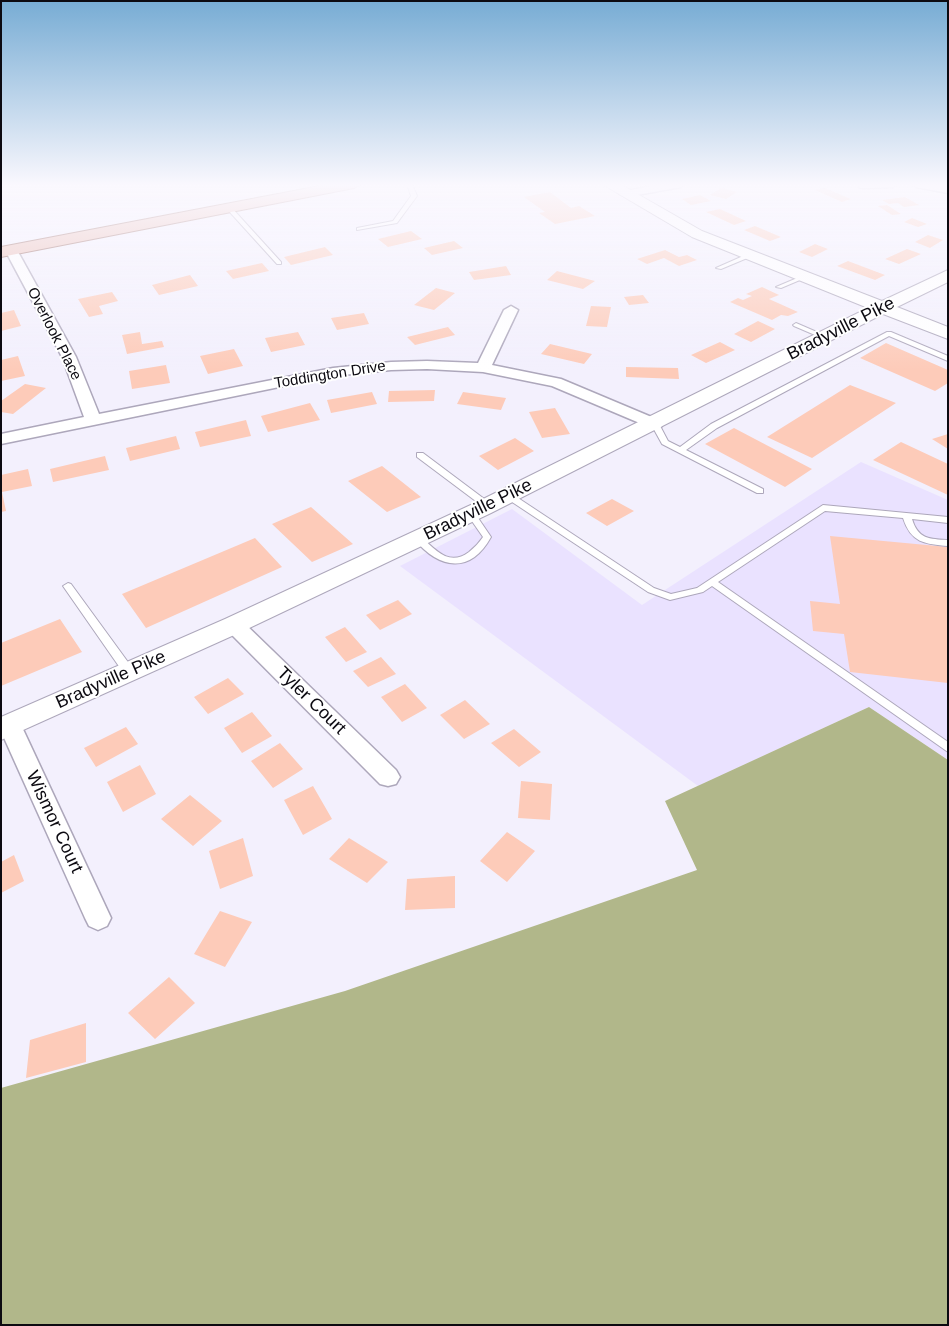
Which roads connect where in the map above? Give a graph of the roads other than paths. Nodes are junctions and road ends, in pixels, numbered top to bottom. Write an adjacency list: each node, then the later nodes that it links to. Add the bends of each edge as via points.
1 (33, 246): 4 (main road)
2 (263, 246): 6 (lane)
3 (727, 246): 5 (main road)
4 (6, 251): 18 (street, Overlook Place, via 69,357)
5 (750, 255): 7 (lane); 9 (main road)
6 (279, 263)
7 (719, 268)
8 (948, 275): 11 (main road, Bradyville Pike)
9 (804, 277): 10 (lane); 11 (main road)
10 (778, 287)
11 (881, 308): 14 (main road); 15 (main road, Bradyville Pike)
12 (511, 310): 17 (street)
13 (796, 325): 15 (lane)
14 (948, 334)
15 (824, 337): 19 (main road, Bradyville Pike)
16 (948, 359): 21 (lane, via 889,333 714,426)
17 (482, 368): 18 (street, Toddington Drive, via 409,365 332,372); 19 (street, Toddington Drive, via 556,382)
18 (93, 420): 20 (street, Toddington Drive)
19 (655, 424): 21 (lane, via 665,442); 24 (main road, Bradyville Pike)
20 (1, 439)
21 (680, 450): 23 (lane)
22 (420, 455): 25 (lane)
23 (760, 491)
24 (509, 496): 25 (main road, Bradyville Pike); 30 (lane, via 651,590 670,597 700,590)
25 (480, 510): 28 (main road, Bradyville Pike); 28 (lane, via 487,537 482,546 463,562 451,562 437,556)
26 (907, 516): 27 (lane); 29 (lane, via 912,533 921,540); 30 (lane, via 823,508)
27 (948, 520)
28 (418, 539): 32 (main road, Bradyville Pike)
29 (948, 544)
30 (712, 582): 35 (lane)
31 (68, 586): 33 (lane)
32 (234, 625): 33 (main road, Bradyville Pike); 36 (street, Tyler Court)
33 (129, 672): 34 (main road, Bradyville Pike)
34 (6, 727): 37 (street, Wismor Court)
35 (948, 748)
36 (388, 777)
37 (98, 918)

